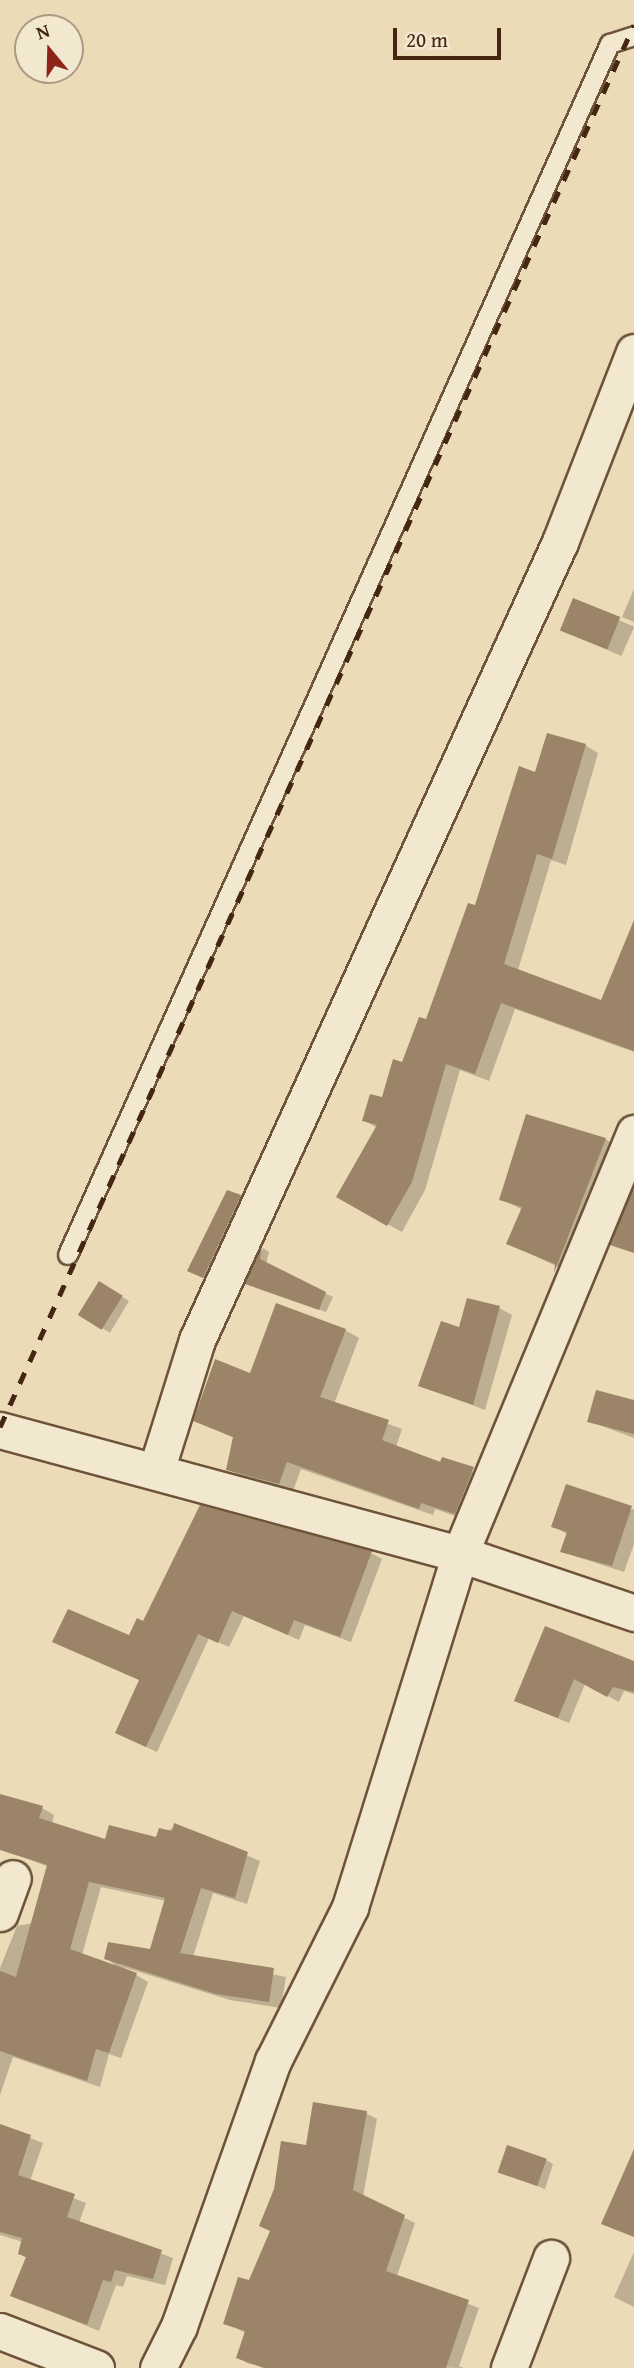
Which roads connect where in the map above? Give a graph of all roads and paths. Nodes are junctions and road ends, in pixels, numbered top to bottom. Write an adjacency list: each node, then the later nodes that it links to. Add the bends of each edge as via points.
1 (634, 36): 4 (lane, via 611,44)
2 (634, 352): 6 (street, via 560,542 197,1340)
3 (634, 1133): 7 (street)
4 (68, 1255)
5 (0, 1430): 6 (street)
6 (156, 1471): 7 (street)
7 (460, 1553): 8 (street); 14 (street, via 350,1907 273,2061 179,2326)
8 (634, 1613)
9 (13, 1878): 10 (street)
10 (0, 1913)
11 (551, 2258): 15 (street)
12 (0, 2331): 13 (street)
13 (96, 2368)
14 (158, 2368)
15 (509, 2368)

